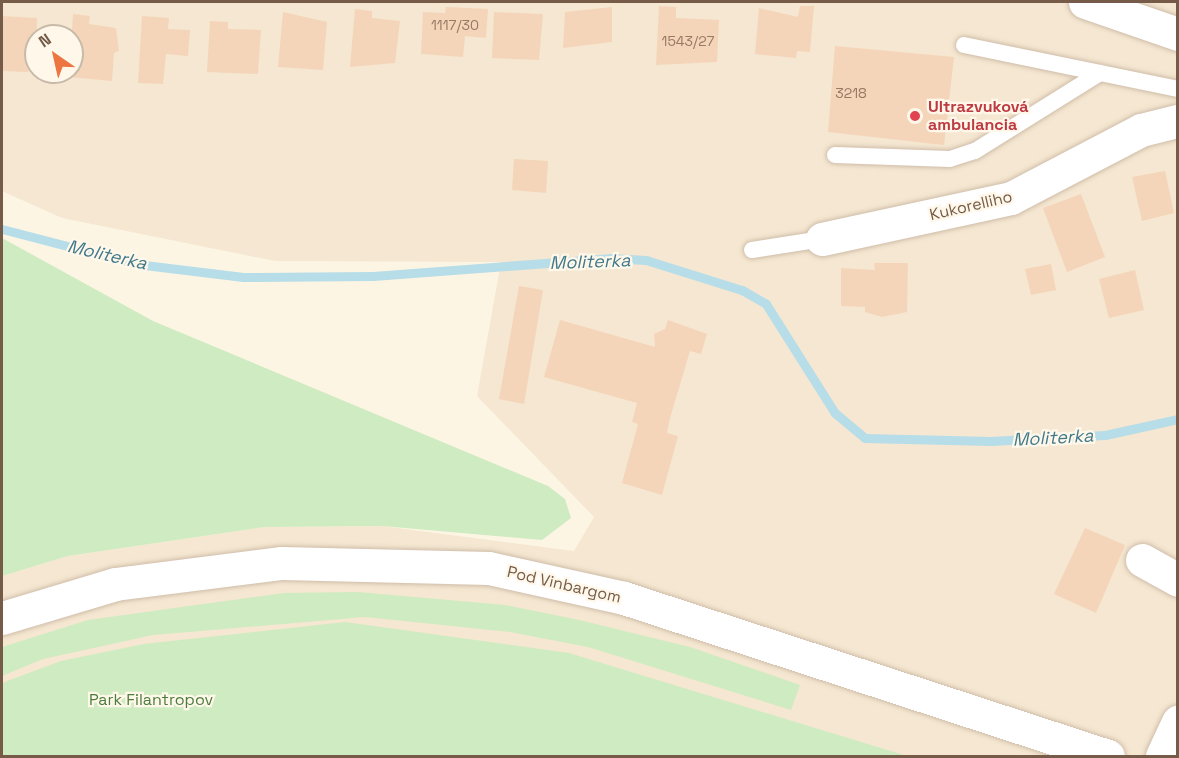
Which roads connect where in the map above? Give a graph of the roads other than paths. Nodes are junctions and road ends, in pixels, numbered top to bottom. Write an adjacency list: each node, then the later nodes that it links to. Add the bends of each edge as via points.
1 (1085, 2): 2 (street)
2 (1178, 34)
3 (964, 45): 4 (lane)
4 (1100, 73): 5 (lane); 7 (lane, via 975,152 951,159)
5 (1178, 89)
6 (1178, 121): 8 (street, Kukorelliho, via 1140,130 1011,198)
7 (835, 154)
8 (822, 239): 9 (lane)
9 (752, 250)
10 (1142, 560): 11 (street)
11 (1178, 580)
12 (2, 618): 14 (street, Pod Vinbargom, via 115,584 282,563 489,568 624,598)
13 (1178, 722): 15 (street)
14 (1108, 756)
15 (1162, 756)

